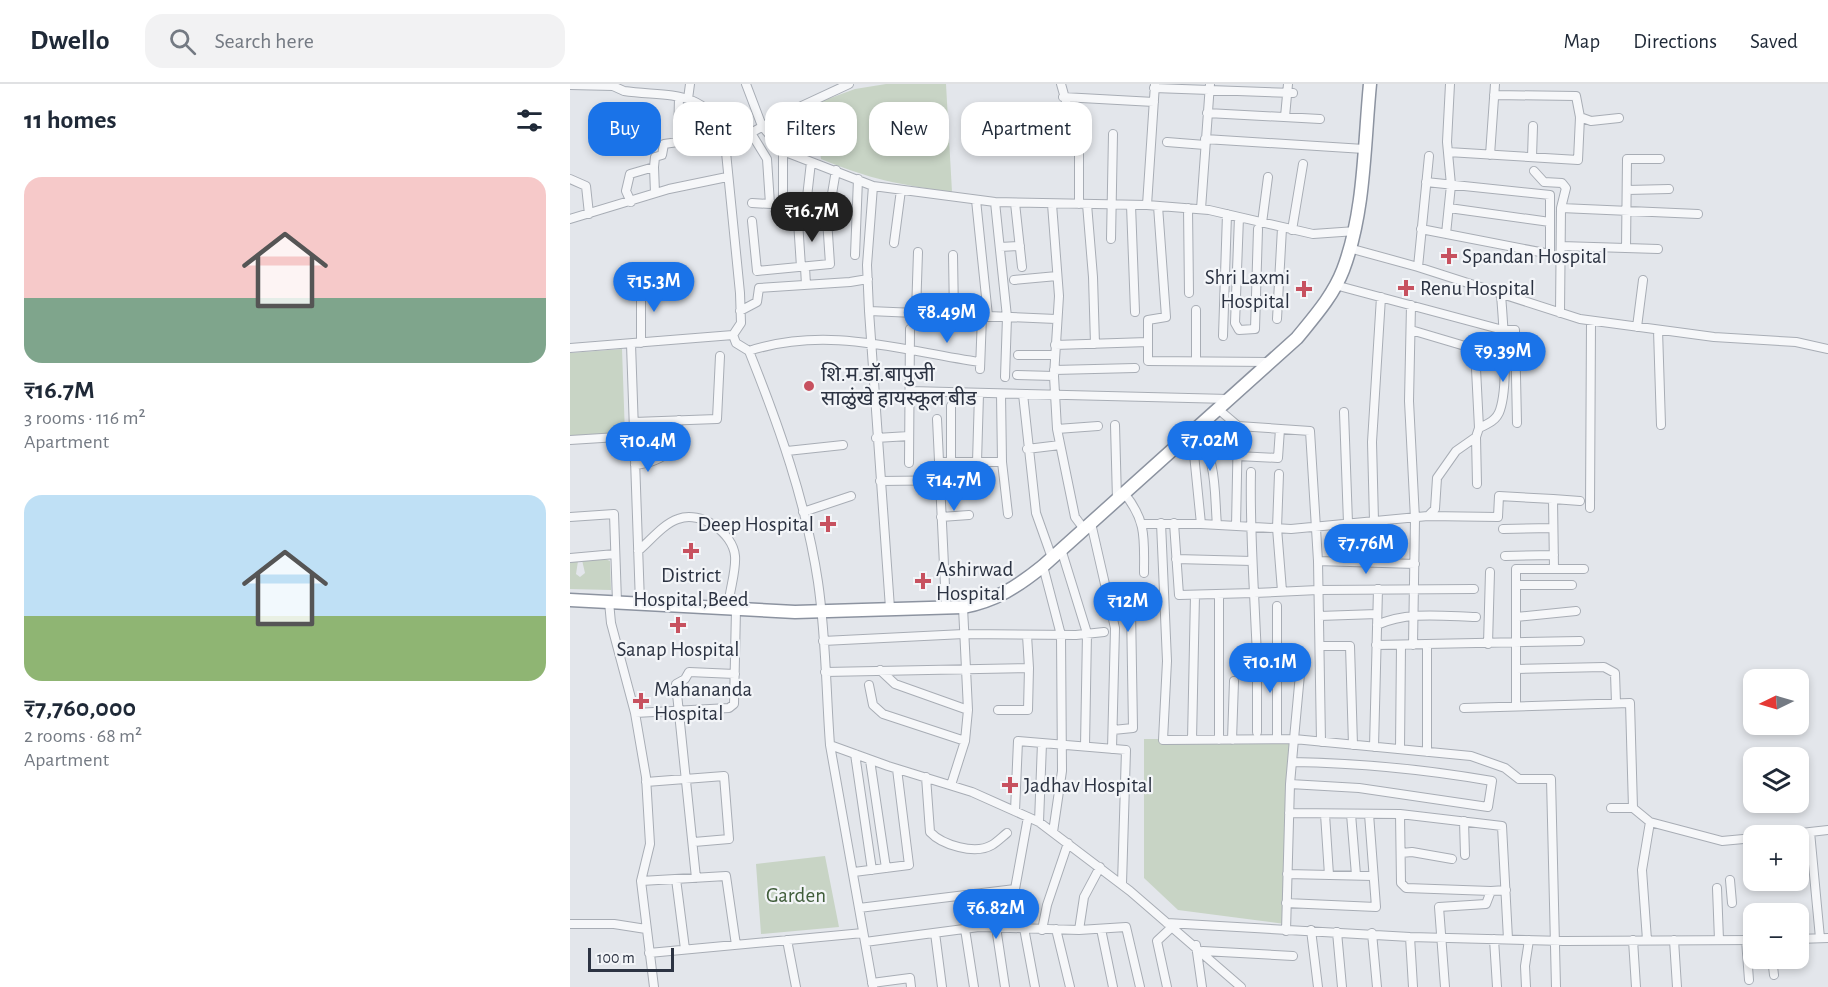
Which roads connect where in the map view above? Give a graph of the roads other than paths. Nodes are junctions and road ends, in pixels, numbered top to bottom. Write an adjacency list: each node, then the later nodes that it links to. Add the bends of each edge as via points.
1 (690, 84): 17 (street)
2 (746, 84): 25 (street)
3 (849, 84): 25 (street)
4 (1060, 84): 16 (street)
5 (1288, 84): 13 (street)
6 (1370, 84): 33 (highway)
7 (1450, 84): 34 (street)
8 (1495, 84): 14 (street)
9 (570, 85): 10 (street)
10 (618, 86): 15 (street)
11 (1155, 86): 12 (street); 19 (street)
12 (1210, 87): 13 (street); 20 (street)
13 (1290, 93): 21 (street)
14 (1494, 95): 22 (street, via 1576,96); 35 (street)
15 (679, 97): 17 (street); 44 (street, via 678,142 664,144 662,155 655,157)
16 (1063, 97): 19 (street); 65 (street, via 1079,148)
17 (688, 99): 18 (street)
18 (700, 102)
19 (1154, 102): 69 (street)
20 (1207, 113): 21 (street); 32 (street)
21 (1285, 117): 24 (street)
22 (1580, 117): 23 (street, via 1591,121); 40 (street, via 1578,160)
23 (1619, 118)
24 (1320, 119)
25 (762, 126): 27 (street); 28 (street)
26 (1533, 126): 40 (street)
27 (765, 130)
28 (753, 132)
29 (1113, 134): 66 (street)
30 (753, 136): 63 (street, via 767,159)
31 (1167, 142): 32 (street)
32 (1205, 142): 33 (street); 74 (street)
33 (1364, 149): 88 (highway)
34 (1448, 152): 35 (street); 52 (street)
35 (1490, 155): 40 (street)
36 (726, 156): 47 (street)
37 (783, 156): 67 (street)
38 (796, 156): 42 (street)
39 (1429, 156): 51 (street)
40 (1532, 157)
41 (1660, 159): 56 (street, via 1627,159)
42 (811, 162): 45 (street); 67 (street, via 806,206)
43 (1302, 164): 87 (street)
44 (654, 167): 57 (street); 60 (street, via 630,174 626,191)
45 (836, 170): 50 (street); 101 (street, via 828,216 830,264)
46 (1534, 171): 73 (street, via 1545,182 1562,183 1566,188)
47 (727, 177): 57 (street); 116 (street)
48 (1268, 177): 84 (street)
49 (570, 179): 76 (street, via 586,186)
50 (858, 179): 53 (street); 99 (street)
51 (1426, 182): 52 (street); 86 (street)
52 (1451, 185): 72 (street); 83 (street, via 1550,195)
53 (873, 186): 55 (street); 105 (street)
54 (1669, 189): 56 (street)
55 (901, 190): 58 (street); 91 (street)
56 (1627, 190): 75 (street)
57 (655, 193): 60 (street)
58 (976, 200): 59 (street); 122 (street)
59 (995, 201): 62 (street); 94 (street)
60 (631, 202): 76 (street)
61 (752, 203): 63 (street)
62 (1015, 203): 64 (street); 92 (street)
63 (770, 204): 67 (street)
64 (1053, 204): 65 (street); 104 (street)
65 (1083, 204): 66 (street); 138 (street, via 1094,278)
66 (1113, 204): 68 (street); 90 (street)
67 (783, 205)
68 (1131, 205): 69 (street); 118 (street)
69 (1147, 205): 70 (street)
70 (1158, 206): 71 (street); 135 (street, via 1166,317 1148,320)
71 (1188, 208): 74 (street); 111 (street)
72 (1449, 208): 83 (street); 89 (street)
73 (1561, 208): 75 (street); 93 (street)
74 (1201, 209): 77 (street)
75 (1626, 211): 78 (street); 96 (street)
76 (589, 214): 80 (street)
77 (1227, 214): 79 (street); 133 (street)
78 (1698, 214)
79 (1239, 217): 84 (street); 84 (street, via 1235,323 1239,330 1255,329)
80 (570, 219)
81 (752, 221): 101 (street, via 757,272)
82 (798, 221): 101 (street)
83 (1550, 222): 89 (street, via 1550,254)
84 (1260, 226): 85 (street)
85 (1282, 228): 87 (street); 125 (street)
86 (1421, 229): 89 (street); 103 (street)
87 (1292, 230): 88 (street, via 1313,234)
88 (1356, 231): 95 (highway)
89 (1446, 234)
90 (1111, 239)
91 (894, 243)
92 (1020, 246): 94 (street); 102 (street)
93 (1561, 246): 96 (street); 119 (street)
94 (1000, 247): 123 (street)
95 (1349, 248): 103 (street); 110 (highway)
96 (1626, 248): 97 (street)
97 (1658, 249)
98 (918, 252): 120 (street)
99 (855, 255)
100 (953, 255): 121 (street)
101 (803, 267): 109 (street)
102 (1022, 267)
103 (1418, 267): 112 (street)
104 (1057, 276): 106 (street); 124 (street)
105 (868, 279): 109 (street); 117 (street)
106 (1014, 280)
107 (1643, 280): 127 (street)
108 (641, 282): 136 (street)
109 (807, 285): 116 (street, via 759,288 757,302)
110 (1335, 285): 113 (street); 150 (highway, via 1297,338)
111 (1189, 293)
112 (1501, 294): 119 (street); 130 (street)
113 (1381, 297): 114 (street); 211 (street, via 1372,442)
114 (1411, 305): 129 (street); 130 (street)
115 (1196, 310): 149 (street)
116 (740, 311): 132 (street, via 741,323)
117 (868, 311): 120 (street); 134 (street)
118 (1135, 312)
119 (1560, 313): 126 (street)
120 (916, 314): 121 (street)
121 (954, 315): 122 (street)
122 (985, 316): 123 (street); 142 (street, via 980,365)
123 (1007, 317): 124 (street); 154 (street)
124 (1056, 319): 139 (street)
125 (1277, 319)
126 (1592, 321): 127 (street); 203 (street)
127 (1637, 327): 131 (street)
128 (910, 329): 142 (street)
129 (1411, 330): 143 (street); 210 (street)
130 (1503, 330): 140 (street); 167 (street, via 1515,330)
131 (1658, 330): 144 (street, via 1797,342); 169 (street)
132 (734, 335): 136 (street); 145 (street, via 736,344)
133 (1223, 336)
134 (870, 341): 142 (street); 145 (street, via 789,342); 179 (street)
135 (1148, 342): 138 (street); 149 (street, via 1149,361)
136 (641, 343): 137 (street)
137 (631, 344): 141 (street); 166 (street)
138 (1095, 344): 139 (street)
139 (1055, 345): 147 (street)
140 (1503, 347): 143 (street); 172 (street, via 1500,411 1492,422)
141 (570, 348)
142 (910, 348): 155 (street)
143 (1474, 349): 172 (street)
144 (1828, 349)
145 (749, 351): 185 (street)
146 (1018, 355): 147 (street)
147 (1055, 355): 152 (street)
148 (720, 356): 165 (street, via 717,419)
149 (1196, 361): 150 (street)
150 (1271, 362): 160 (highway)
151 (1135, 368): 152 (street)
152 (1054, 373): 153 (street); 156 (street)
153 (1017, 375)
154 (1005, 377)
155 (910, 391): 157 (street); 177 (street)
156 (1054, 393): 159 (street); 160 (street); 173 (street)
157 (979, 394): 158 (street); 189 (street)
158 (1001, 394): 159 (street); 190 (street)
159 (1023, 394): 184 (street)
160 (1229, 399): 162 (highway)
161 (951, 406): 188 (street)
162 (1218, 409): 171 (street); 175 (highway)
163 (1344, 411): 214 (street)
164 (937, 419): 187 (street)
165 (679, 420): 166 (street); 192 (street, via 677,439 670,451 660,460)
166 (634, 422): 176 (street)
167 (1517, 423)
168 (1114, 425): 200 (street)
169 (1661, 425)
170 (1098, 426): 173 (street)
171 (1238, 426): 174 (street); 186 (street)
172 (1479, 428): 178 (street)
173 (1058, 429): 183 (street)
174 (1280, 429): 186 (street, via 1278,458); 220 (street, via 1310,431)
175 (1193, 431): 181 (highway); 217 (street, via 1204,442 1212,463)
176 (634, 436): 180 (street); 192 (street)
177 (909, 436): 179 (street); 191 (street)
178 (1476, 437): 198 (street); 207 (street, via 1456,451 1437,478 1435,509)
179 (876, 438): 196 (street)
180 (570, 440)
181 (1180, 443): 200 (highway); 216 (street, via 1190,447 1194,454)
182 (843, 445): 185 (street)
183 (1060, 445): 184 (street); 218 (street, via 1075,517)
184 (1027, 449): 230 (street, via 1036,513)
185 (787, 451): 204 (street)
186 (1237, 456): 219 (street)
187 (939, 462): 188 (street); 197 (street)
188 (951, 462): 189 (street)
189 (977, 462): 190 (street)
190 (1002, 462): 205 (street)
191 (909, 463)
192 (635, 465): 225 (street)
193 (1251, 472): 221 (street)
194 (1279, 474): 222 (street)
195 (967, 480): 197 (street)
196 (880, 481): 197 (street); 257 (street)
197 (940, 481): 209 (street)
198 (1477, 484)
199 (852, 496): 204 (street)
200 (1120, 496): 215 (street, via 1136,508); 218 (highway)
201 (1553, 499): 202 (street); 207 (street, via 1499,496 1498,517); 223 (street)
202 (1580, 501)
203 (1590, 508)
204 (803, 512): 259 (street)
205 (1008, 514)
206 (969, 515): 209 (street)
207 (1428, 516): 210 (street)
208 (570, 517): 226 (street, via 614,514)
209 (941, 517): 255 (street)
210 (1415, 519): 211 (street); 234 (street)
211 (1374, 521): 214 (street)
212 (1161, 523): 213 (street); 215 (street); 303 (street, via 1167,661 1162,740)
213 (1174, 523): 216 (street); 231 (street)
214 (1348, 523): 220 (street)
215 (1142, 524): 238 (street)
216 (1201, 524): 217 (street)
217 (1217, 525): 219 (street)
218 (1088, 526): 230 (highway); 273 (street)
219 (1236, 526): 221 (street)
220 (1314, 526): 222 (street); 233 (street)
221 (1249, 527): 222 (street); 232 (street)
222 (1277, 528): 246 (street)
223 (1553, 528): 224 (street); 227 (street)
224 (1503, 530)
225 (638, 551): 248 (street, via 679,518 692,517 709,523 723,533 735,555); 253 (street)
226 (615, 554): 229 (street); 252 (street)
227 (1554, 555): 228 (street); 235 (street)
228 (1504, 556)
229 (570, 558)
230 (1052, 558): 256 (highway, via 1009,592); 268 (street); 270 (street)
231 (1176, 559): 232 (street); 249 (street, via 1179,595)
232 (1252, 561): 247 (street)
233 (1318, 561): 234 (street); 244 (street)
234 (1415, 564): 245 (street)
235 (1554, 570): 236 (street); 239 (street, via 1516,569)
236 (1584, 570)
237 (1490, 572): 276 (street)
238 (1144, 573)
239 (1516, 585): 240 (street); 264 (street)
240 (1572, 585)
241 (1120, 588): 271 (street, via 1128,594)
242 (1378, 589): 244 (street); 245 (street); 261 (street)
243 (1474, 589): 245 (street)
244 (1318, 590): 246 (street); 262 (street)
245 (1414, 590): 263 (street)
246 (1282, 591): 247 (street)
247 (1254, 593): 250 (street); 283 (street)
248 (730, 594)
249 (1195, 595): 250 (street); 303 (street)
250 (1219, 596): 304 (street)
251 (570, 600): 252 (highway)
252 (613, 602): 253 (highway); 300 (street, via 611,623)
253 (640, 603): 258 (highway)
254 (1277, 606): 284 (street)
255 (946, 607): 256 (highway); 257 (highway)
256 (963, 607): 269 (street)
257 (891, 608): 259 (highway)
258 (736, 609): 259 (highway); 290 (street)
259 (821, 611): 274 (street)
260 (1576, 611): 264 (street)
261 (1377, 614): 262 (street); 266 (street)
262 (1319, 616): 282 (street)
263 (1414, 616): 265 (street); 266 (street, via 1391,618); 280 (street)
264 (1516, 616): 277 (street)
265 (1476, 617)
266 (1377, 625): 278 (street)
267 (1104, 632): 268 (street)
268 (1087, 633): 270 (street); 314 (street)
269 (964, 634): 272 (street); 274 (street); 285 (street)
270 (1061, 634): 272 (street); 311 (street)
271 (1131, 634): 273 (street); 301 (street, via 1133,728)
272 (1027, 635): 286 (street)
273 (1115, 635): 301 (street)
274 (823, 641): 289 (street)
275 (1580, 641): 277 (street)
276 (1488, 644): 277 (street); 281 (street)
277 (1516, 644): 287 (street)
278 (1376, 645): 279 (street); 315 (street)
279 (1401, 645): 280 (street); 317 (street)
280 (1413, 645): 281 (street)
281 (1427, 645): 318 (street)
282 (1320, 646): 309 (street); 312 (street, via 1350,646)
283 (1257, 656): 284 (street); 302 (street)
284 (1277, 657): 306 (street)
285 (967, 668): 286 (street); 288 (street); 297 (street)
286 (1029, 668): 298 (street, via 1028,710)
287 (1517, 669): 294 (street, via 1604,667 1615,673); 295 (street)
288 (880, 670): 289 (street); 297 (street, via 895,684)
289 (825, 672): 313 (street)
290 (735, 674): 299 (street, via 734,704 729,708); 299 (street, via 689,672 676,684)
291 (1300, 674): 307 (street)
292 (1234, 681): 305 (street)
293 (869, 685): 308 (street, via 873,705 883,714)
294 (1616, 703): 295 (street); 329 (street, via 1630,703)
295 (1516, 706): 296 (street)
296 (1464, 708)
297 (968, 710): 308 (street)
298 (998, 710)
299 (679, 711): 300 (street); 324 (street)
300 (635, 713): 325 (street)
301 (1113, 730): 316 (street)
302 (1257, 732)
303 (1192, 740): 304 (street)
304 (1219, 740): 305 (street)
305 (1233, 740): 306 (street)
306 (1277, 740): 307 (street)
307 (1294, 740): 309 (street); 321 (street)
308 (965, 741): 327 (street)
309 (1321, 742): 312 (street)
310 (1042, 743): 311 (street); 330 (street, via 1018,741); 338 (street)
311 (1063, 745): 314 (street); 341 (street)
312 (1353, 745): 315 (street)
313 (830, 746): 319 (street); 353 (street)
314 (1085, 746): 316 (street)
315 (1374, 747): 317 (street)
316 (1112, 748): 362 (street, via 1126,750)
317 (1400, 749): 318 (street)
318 (1427, 752): 393 (street, via 1471,756 1506,768 1519,780 1551,779)
319 (855, 754): 320 (street); 352 (street)
320 (870, 760): 322 (street); 351 (street)
321 (1292, 762): 326 (street); 326 (street, via 1409,767 1491,781 1488,807 1359,788)
322 (897, 769): 323 (street); 351 (street, via 909,865)
323 (926, 777): 327 (street); 343 (street, via 930,832 936,838 974,849 990,847)
324 (688, 779): 325 (street); 345 (street); 345 (street, via 724,776 729,839)
325 (646, 782): 361 (street, via 650,844)
326 (1290, 784): 331 (street)
327 (951, 785): 330 (street)
328 (1611, 808): 329 (street)
329 (1633, 808): 339 (street)
330 (1016, 812): 336 (street)
331 (1289, 813): 332 (street); 354 (street)
332 (1325, 814): 333 (street); 355 (street)
333 (1351, 814): 334 (street); 356 (street)
334 (1369, 814): 335 (street); 357 (street)
335 (1400, 814): 337 (street); 347 (street)
336 (1028, 817): 338 (street); 368 (street, via 1015,890)
337 (1464, 821): 348 (street); 364 (street, via 1502,826)
338 (1039, 822): 341 (street)
339 (1650, 822): 344 (street, via 1722,841); 395 (street, via 1642,870)
340 (1828, 830): 342 (street)
341 (1053, 832): 346 (street)
342 (1810, 832): 387 (street)
343 (1007, 833)
344 (1743, 839)
345 (694, 842): 358 (street)
346 (1068, 843): 350 (street); 377 (street)
347 (1401, 853): 349 (street); 365 (street, via 1401,883 1406,888)
348 (1465, 855)
349 (1452, 859)
350 (1100, 867): 362 (street); 378 (street, via 1084,897)
351 (886, 868): 352 (street)
352 (872, 870): 353 (street)
353 (854, 872): 368 (street)
354 (1287, 874): 355 (street); 366 (street)
355 (1329, 875): 356 (street)
356 (1356, 875): 357 (street)
357 (1373, 876): 366 (street, via 1376,907)
358 (696, 878): 359 (street); 400 (street, via 726,876)
359 (676, 879): 361 (street); 402 (street)
360 (1730, 880): 367 (street, via 1735,903)
361 (641, 881): 373 (street)
362 (1122, 884): 370 (street)
363 (1717, 888): 367 (street)
364 (1506, 890): 365 (street); 389 (street)
365 (1491, 891): 386 (street, via 1486,904 1439,907)
366 (1286, 903): 380 (street)
367 (1718, 904): 397 (street)
368 (859, 908): 382 (street)
369 (570, 924): 373 (street)
370 (1169, 925): 380 (street, via 1230,925); 401 (street); 421 (street, via 1157,941)
371 (996, 927): 372 (street); 374 (street); 416 (street)
372 (1024, 928): 377 (street); 417 (street)
373 (646, 929): 404 (street)
374 (965, 929): 383 (street); 415 (street)
375 (1056, 929): 377 (street); 378 (street); 418 (street)
376 (1101, 929): 378 (street); 419 (street); 420 (street, via 1125,927)
377 (1042, 930)
378 (1079, 930)
379 (1311, 930): 380 (street); 381 (street); 424 (street)
380 (1286, 932)
381 (1337, 932): 384 (street); 425 (street)
382 (863, 933): 391 (street); 399 (street)
383 (935, 933): 399 (street); 414 (street)
384 (1372, 933): 385 (street); 426 (street)
385 (1410, 937): 386 (street); 427 (street)
386 (1440, 938): 388 (street); 428 (street)
387 (1824, 938): 390 (street)
388 (1494, 939): 389 (street); 429 (street)
389 (1508, 939): 392 (street)
390 (1809, 939)
391 (787, 940): 400 (street); 412 (street)
392 (1529, 940): 393 (street); 430 (street)
393 (1554, 940): 394 (street); 431 (street)
394 (1633, 940): 395 (street); 432 (street)
395 (1647, 940): 396 (street)
396 (1674, 940): 397 (street); 433 (street)
397 (1719, 940): 398 (street)
398 (1743, 940)
399 (865, 942): 410 (street)
400 (736, 945): 402 (street)
401 (1196, 945): 403 (street); 422 (street)
402 (685, 949): 404 (street)
403 (1203, 951): 405 (street); 423 (street)
404 (649, 953): 411 (street)
405 (1293, 956)
406 (1749, 969): 409 (street)
407 (1773, 969): 408 (street)
408 (1774, 975)
409 (1749, 980)
410 (872, 985): 413 (street, via 910,978)
411 (654, 987)
412 (796, 987)
413 (911, 987)
414 (942, 987)
415 (974, 987)
416 (1005, 987)
417 (1035, 987)
418 (1070, 987)
419 (1113, 987)
420 (1140, 987)
421 (1167, 987)
422 (1202, 987)
423 (1241, 987)
424 (1318, 987)
425 (1341, 987)
426 (1377, 987)
427 (1413, 987)
428 (1445, 987)
429 (1497, 987)
430 (1526, 987)
431 (1556, 987)
432 (1636, 987)
433 (1677, 987)

